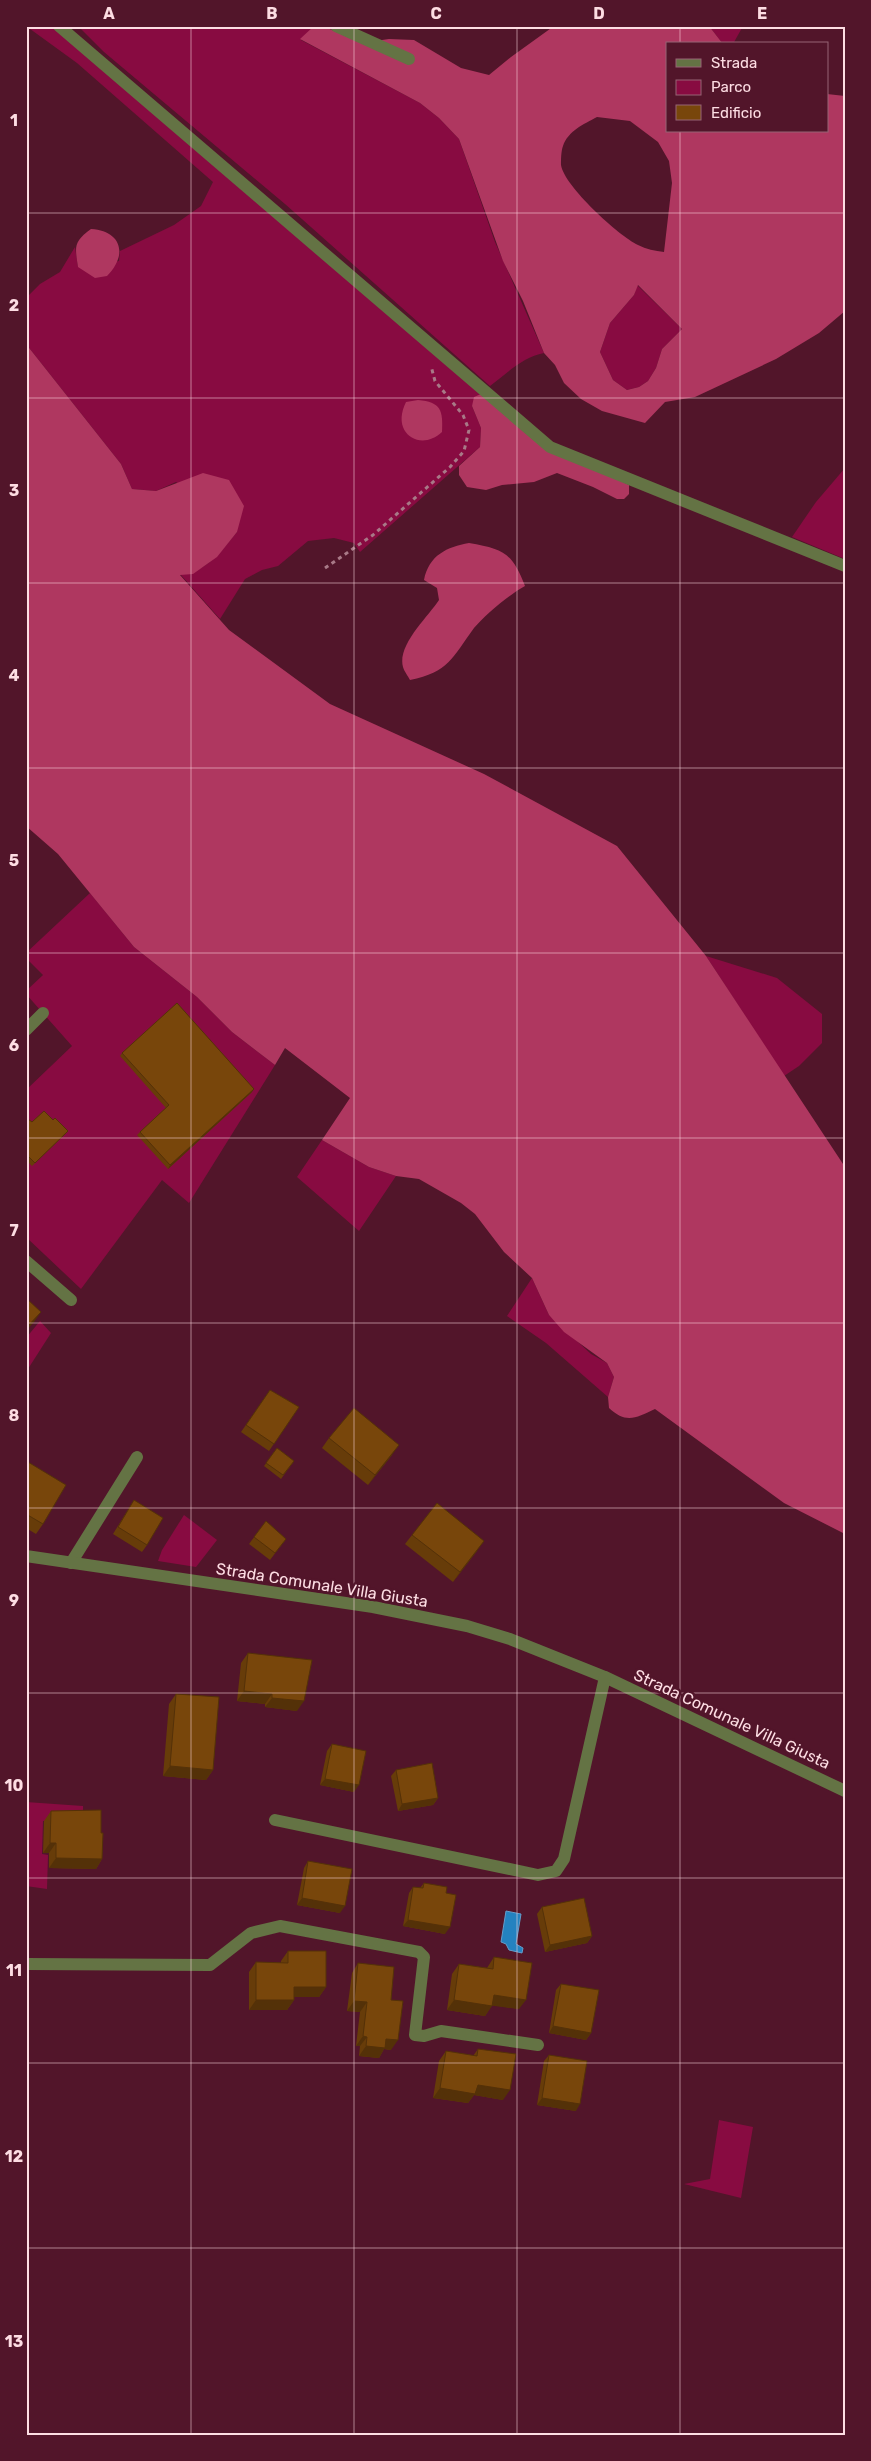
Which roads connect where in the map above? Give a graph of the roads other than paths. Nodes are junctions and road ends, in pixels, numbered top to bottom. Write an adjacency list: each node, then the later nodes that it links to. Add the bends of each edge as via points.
1 (59, 26): 4 (street, via 550,446)
2 (336, 26): 3 (street)
3 (409, 58)
4 (845, 566)
5 (43, 1013): 6 (street)
6 (26, 1030)
7 (26, 1261): 8 (street)
8 (71, 1300)
9 (137, 1457): 11 (street)
10 (26, 1556): 11 (street, Strada Comunale Villa Giusta)
11 (71, 1563): 12 (street, Strada Comunale Villa Giusta, via 373,1607 462,1625)
12 (605, 1677): 13 (street, Strada Comunale Villa Giusta); 14 (street, via 564,1859 556,1871 538,1874)
13 (845, 1791)
14 (275, 1820)
15 (26, 1964): 16 (street, via 210,1965 251,1933 280,1926 419,1952 424,1957 415,2036 441,2031)
16 (538, 2045)

